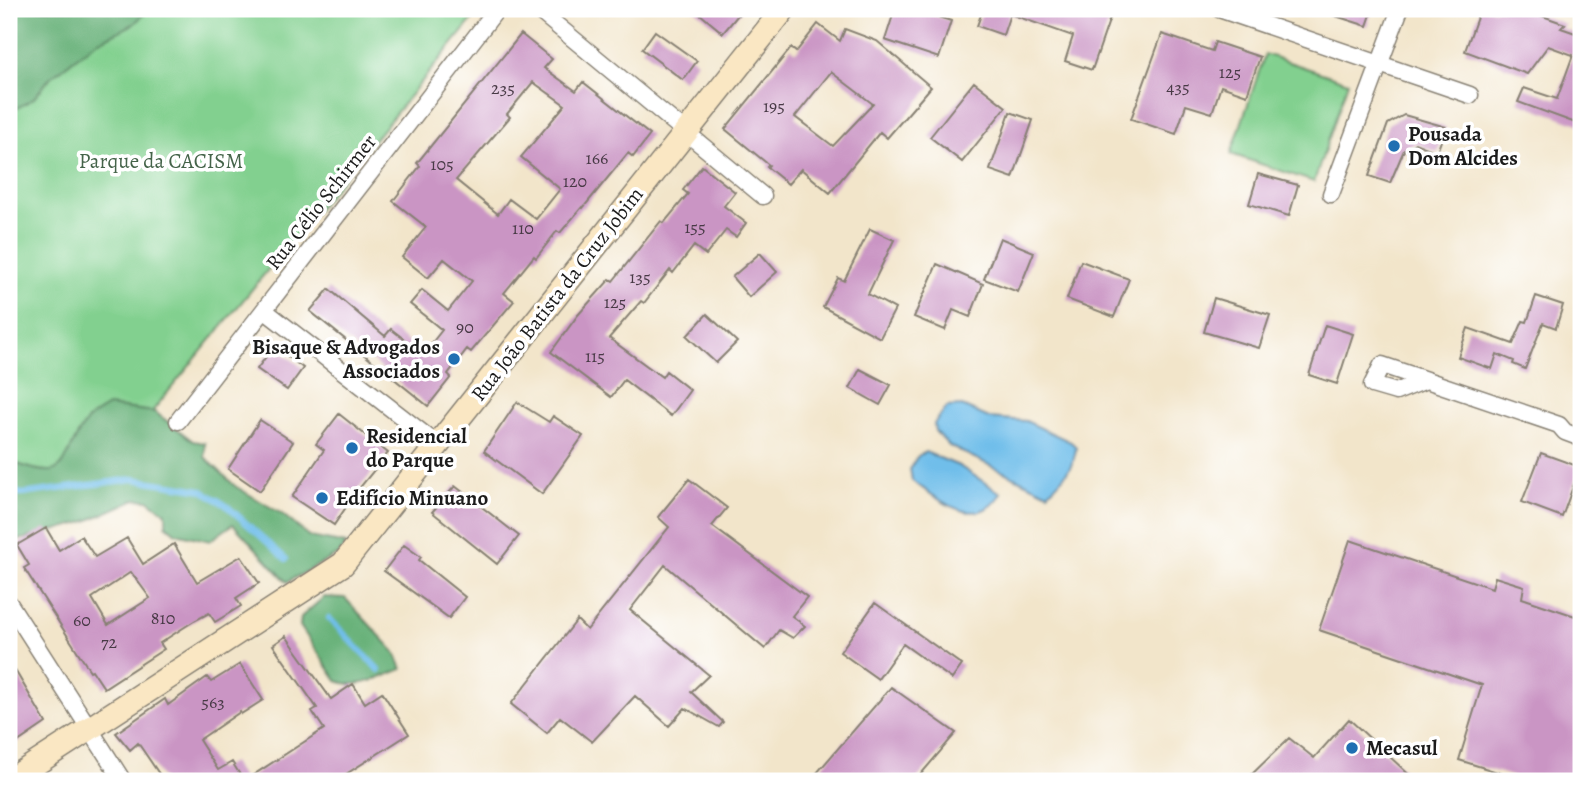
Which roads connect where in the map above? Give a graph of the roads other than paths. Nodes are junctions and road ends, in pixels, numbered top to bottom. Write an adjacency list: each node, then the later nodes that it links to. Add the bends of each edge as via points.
1 (497, 9): 11 (street, Rua Célio Schirmer)
2 (537, 9): 8 (street)
3 (784, 9): 8 (street, Rua João Batista da Cruz Jobim)
4 (1219, 9): 6 (street)
5 (1400, 9): 6 (street)
6 (1379, 64): 7 (street); 9 (street)
7 (1470, 95)
8 (686, 132): 10 (street); 17 (street, Rua João Batista da Cruz Jobim)
9 (1331, 194)
10 (763, 196)
11 (264, 310): 13 (street, Rua Célio Schirmer); 17 (street)
12 (1426, 380): 14 (street)
13 (178, 421)
14 (1559, 425): 15 (street); 16 (street)
15 (1581, 428)
16 (1581, 438)
17 (438, 445): 19 (street, Rua João Batista da Cruz Jobim, via 343,564)
18 (9, 603): 19 (street)
19 (90, 729): 20 (street, Rua João Batista da Cruz Jobim); 21 (street)
20 (9, 781)
21 (123, 781)

